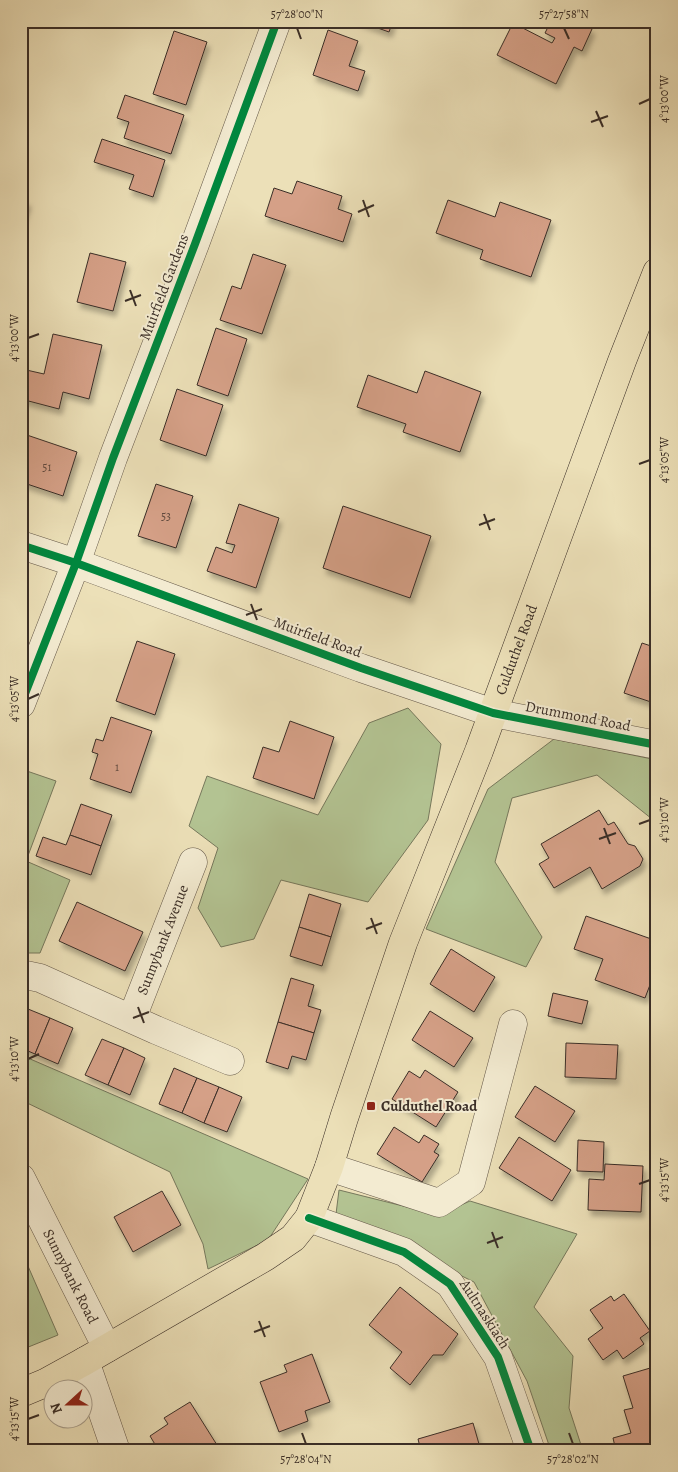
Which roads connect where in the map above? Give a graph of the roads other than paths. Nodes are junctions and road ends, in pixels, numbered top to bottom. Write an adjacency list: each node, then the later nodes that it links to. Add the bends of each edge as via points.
1 (278, 21): 4 (street, Muirfield Gardens)
2 (657, 272): 6 (main road, Culduthel Road)
3 (21, 545): 4 (street, Muirfield Road)
4 (76, 563): 5 (street); 6 (street, Muirfield Road)
5 (21, 704)
6 (493, 714): 7 (street, Drummond Road); 13 (main road, Culduthel Road, via 403,943)
7 (657, 745)
8 (193, 862): 10 (street, Sunnybank Avenue)
9 (21, 974): 10 (street, via 40,978)
10 (132, 1018): 12 (street)
11 (513, 1024): 13 (street, via 471,1182 440,1203)
12 (230, 1060)
13 (329, 1167): 15 (main road, Culduthel Road)
14 (21, 1178): 16 (street, Sunnybank Road)
15 (309, 1218): 16 (main road, Culduthel Road, via 293,1238 265,1257); 19 (street, Aultnaskiach, via 404,1252 450,1284 498,1358)
16 (96, 1355): 17 (main road, Culduthel Road); 18 (street, Sunnybank Road)
17 (21, 1393)
18 (116, 1451)
19 (531, 1451)

